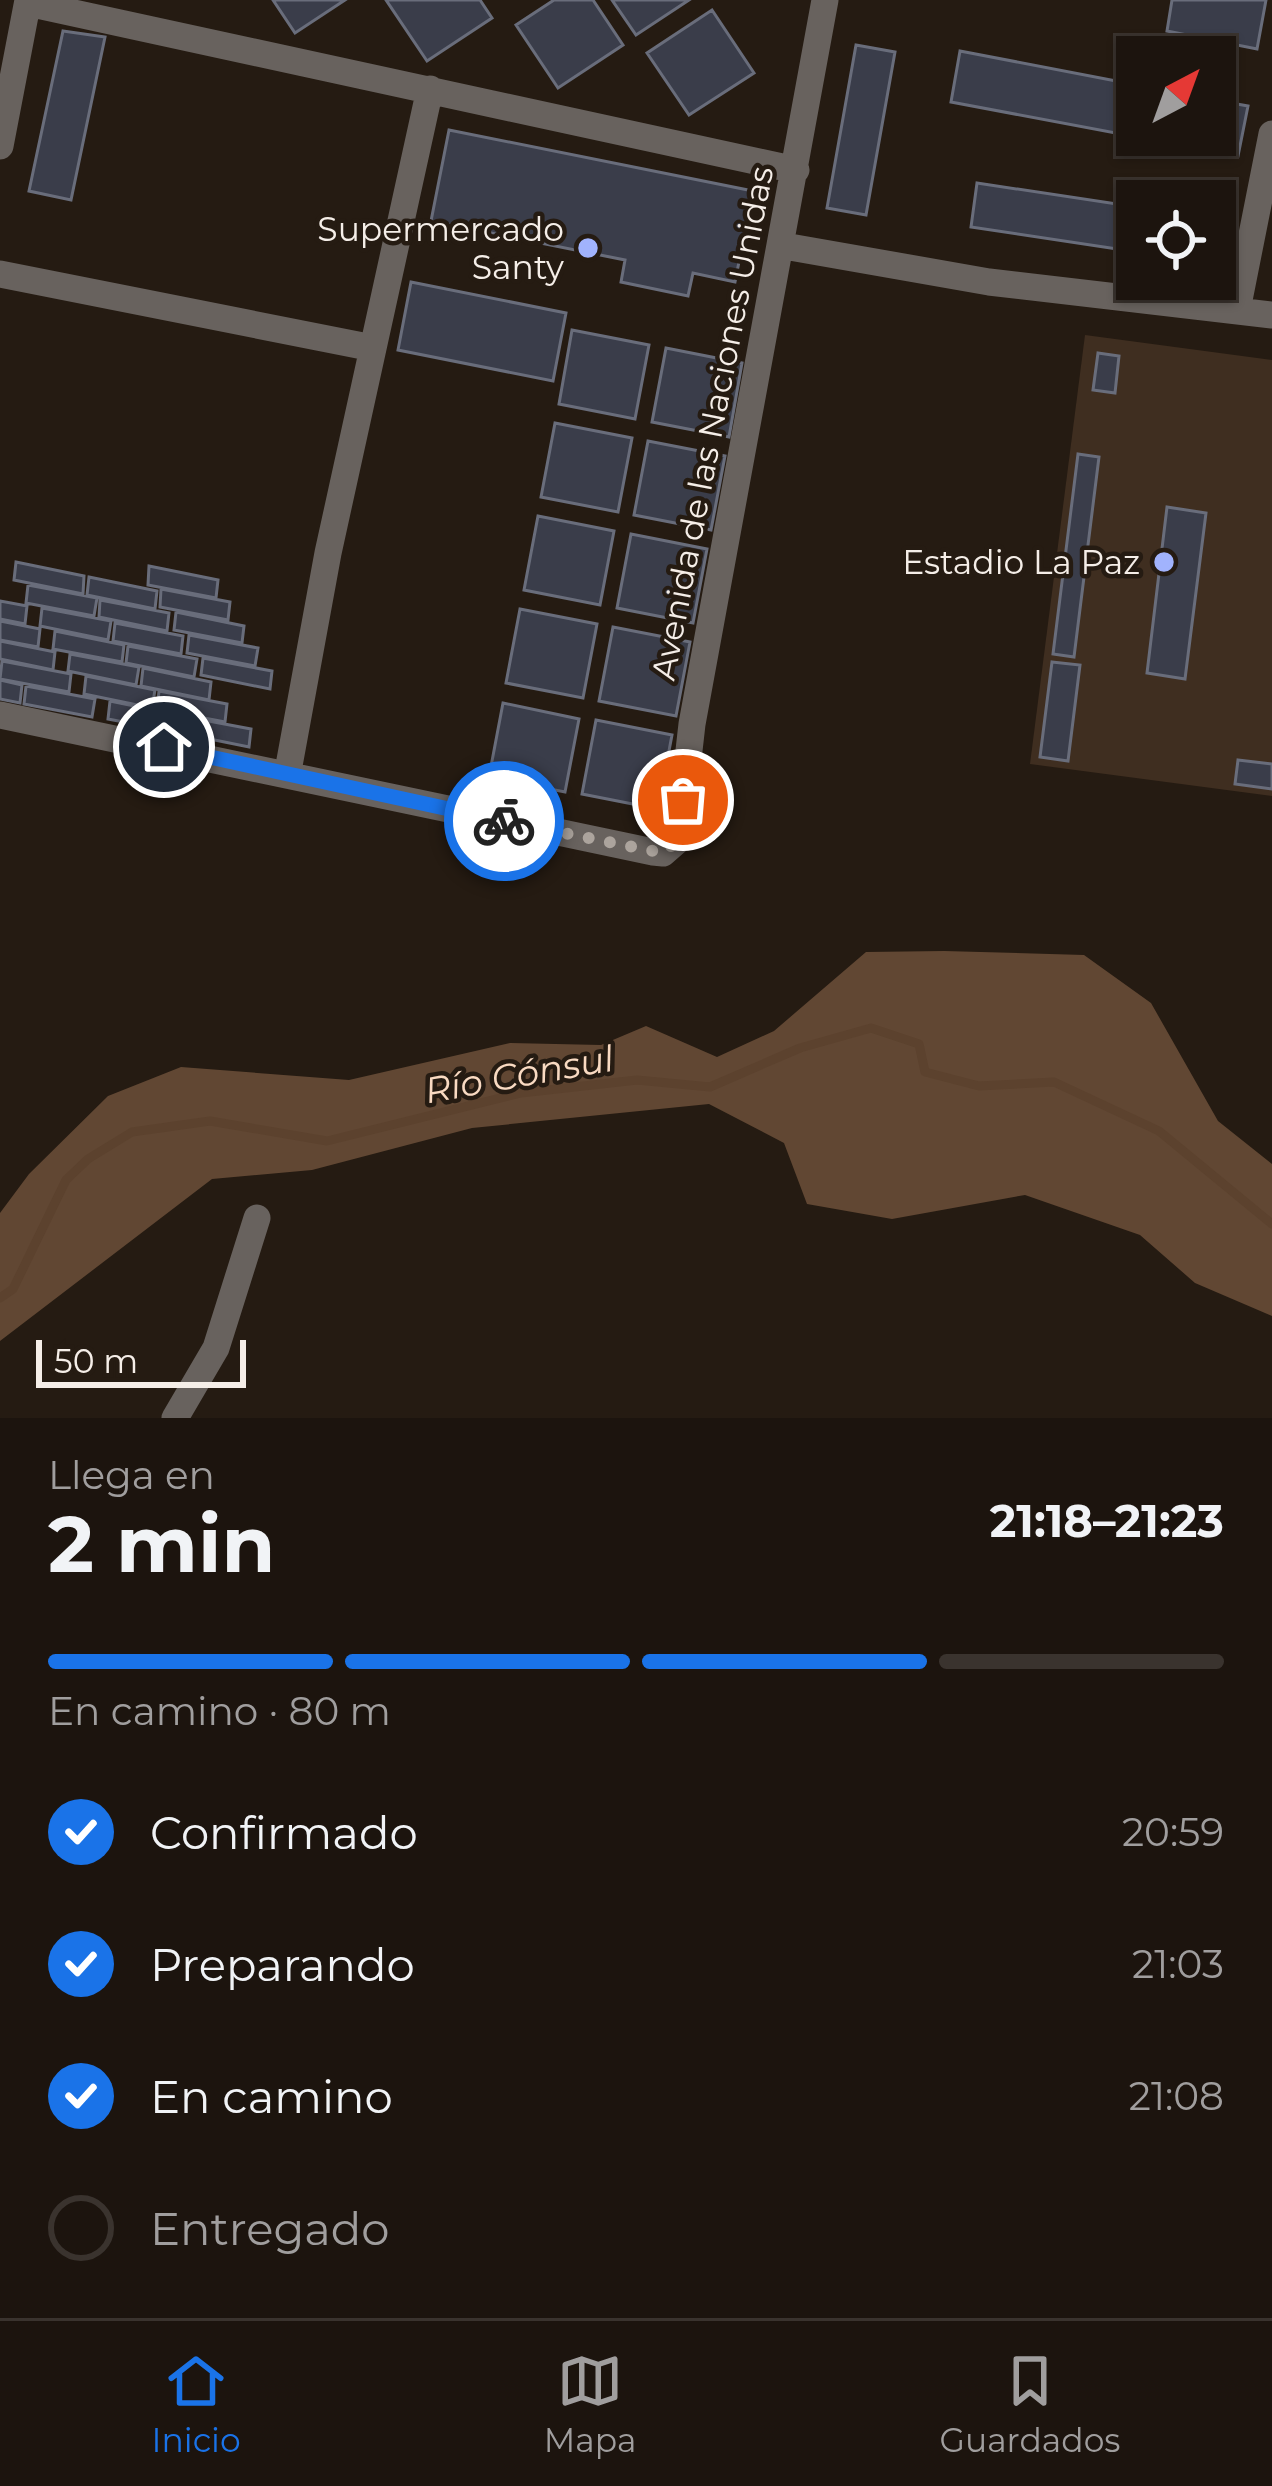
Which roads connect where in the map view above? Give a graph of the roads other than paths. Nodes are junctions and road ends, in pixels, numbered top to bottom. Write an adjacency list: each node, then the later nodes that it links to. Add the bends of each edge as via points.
1 (825, 0): 6 (street, Avenida de las Naciones Unidas)
2 (28, 1): 3 (street); 5 (street)
3 (430, 89): 6 (street); 11 (street)
4 (1272, 134): 9 (street)
5 (0, 146)
6 (796, 170): 7 (street, Avenida de las Naciones Unidas)
7 (784, 246): 9 (street, via 989,283); 13 (street, Avenida de las Naciones Unidas, via 692,724 679,839 663,853)
8 (0, 274): 11 (street)
9 (1238, 310): 10 (street)
10 (1272, 315)
11 (373, 348): 13 (street)
12 (0, 715): 13 (street)
13 (288, 771)
14 (257, 1218): 15 (street, via 216,1348)
15 (175, 1418)

